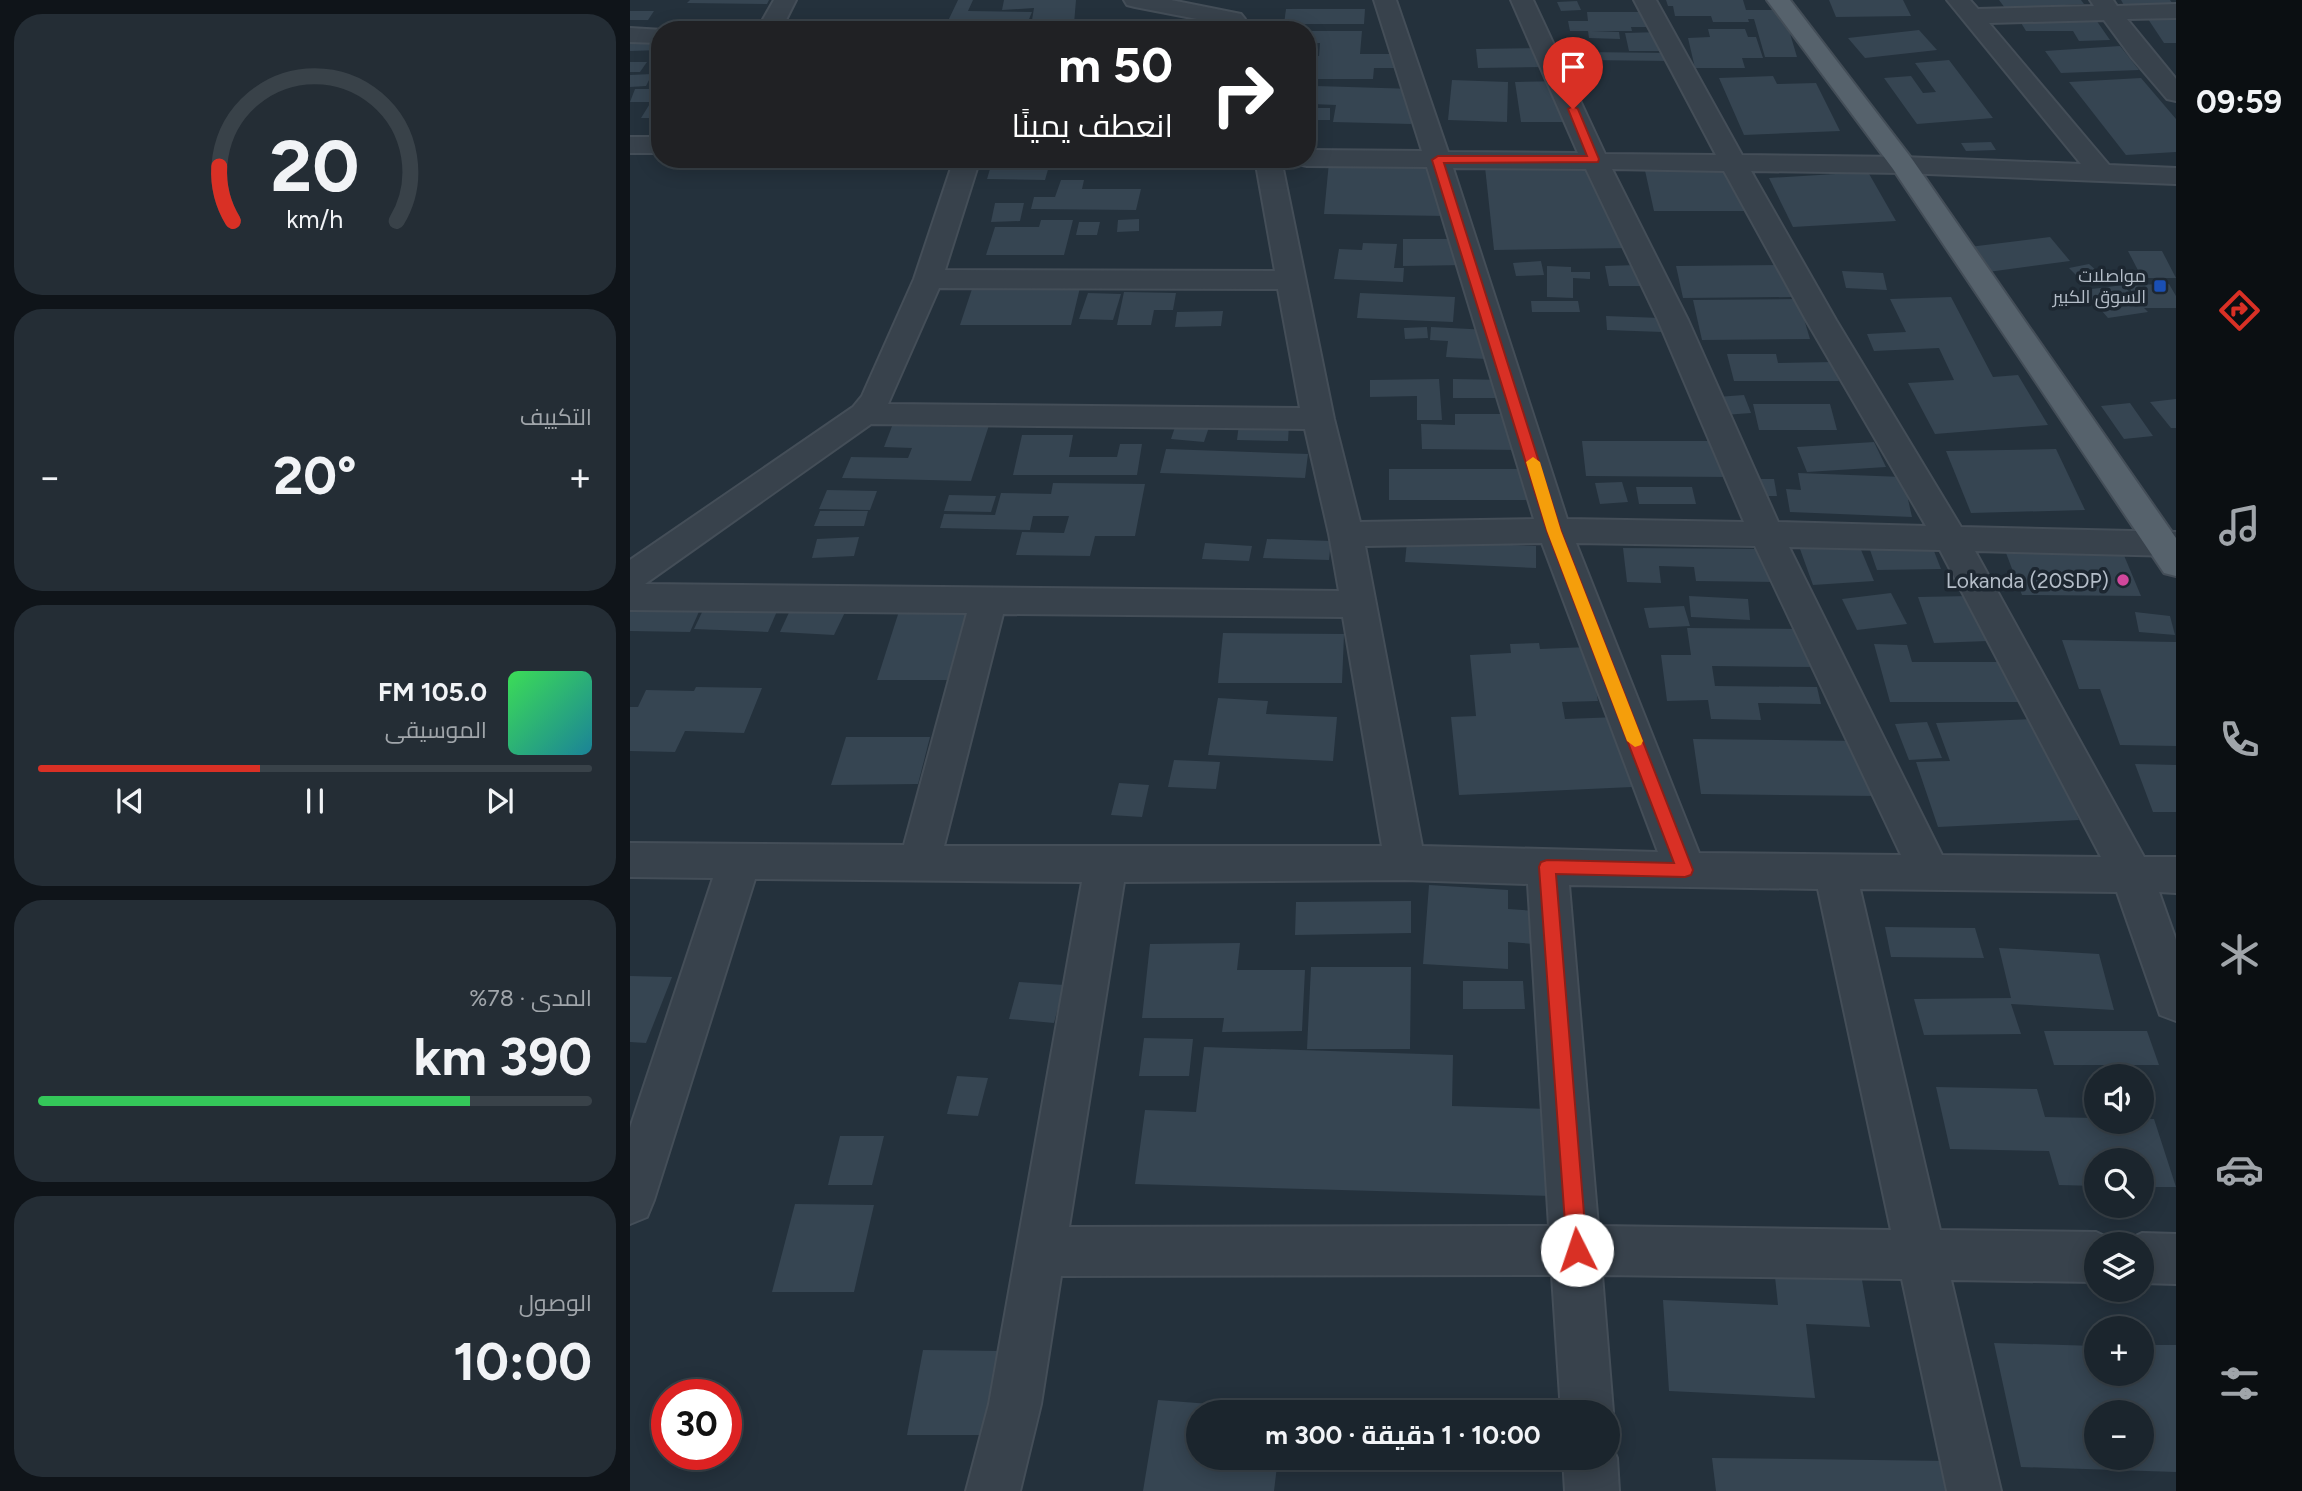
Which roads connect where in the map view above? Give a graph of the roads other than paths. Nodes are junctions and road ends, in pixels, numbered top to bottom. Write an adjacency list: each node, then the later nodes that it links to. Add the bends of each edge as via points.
1 (785, 0): 11 (street)
2 (1135, 0): 10 (street)
3 (1385, 0): 21 (street)
4 (1522, 0): 20 (street)
5 (1645, 0): 22 (street)
6 (1778, 0): 23 (main road)
7 (2106, 6): 8 (street); 9 (street); 14 (street)
8 (1965, 8): 26 (street)
9 (2176, 11)
10 (1233, 16)
11 (774, 21)
12 (630, 35): 13 (street)
13 (651, 36)
14 (2140, 53): 15 (street); 16 (street)
15 (2176, 53)
16 (2176, 94)
17 (630, 145): 18 (street)
18 (651, 145)
19 (1316, 158): 21 (street)
20 (1594, 159): 21 (street); 22 (street); 34 (street, via 1673,320)
21 (1438, 160): 32 (street)
22 (1734, 162): 23 (street); 35 (street)
23 (1903, 165): 26 (street); 36 (main road)
24 (964, 168): 28 (street)
25 (1270, 168): 29 (street)
26 (2101, 172): 27 (street)
27 (2176, 176)
28 (928, 279): 29 (street); 30 (street, via 876,399)
29 (1290, 280): 31 (street)
30 (864, 414): 31 (street); 37 (street)
31 (1318, 419): 33 (street)
32 (1554, 531): 33 (street); 34 (street); 47 (street)
33 (1346, 534): 40 (street)
34 (1766, 534): 35 (street); 49 (street)
35 (1951, 539): 36 (street); 50 (street)
36 (2171, 551)
37 (630, 578)
38 (630, 597): 39 (street)
39 (989, 599): 40 (street); 43 (street)
40 (1359, 604): 44 (street)
41 (630, 860): 42 (street)
42 (740, 860): 43 (street); 53 (street)
43 (920, 861): 45 (street)
44 (1405, 863): 45 (street); 46 (street)
45 (1106, 865): 55 (street)
46 (1547, 867): 47 (street); 54 (street)
47 (1685, 870): 48 (street)
48 (1835, 870): 49 (street); 56 (street)
49 (1930, 873): 50 (street)
50 (2132, 874): 51 (street); 52 (street)
51 (2176, 874)
52 (2176, 1001)
53 (632, 1186)
54 (1577, 1250): 55 (street); 56 (street); 60 (street)
55 (1039, 1252): 62 (street, via 1015,1404)
56 (1919, 1255): 57 (street); 64 (street)
57 (2084, 1257)
58 (2154, 1258): 59 (street)
59 (2176, 1259)
60 (1586, 1400)
61 (1591, 1470): 63 (street)
62 (993, 1491)
63 (1592, 1491)
64 (1973, 1491)

